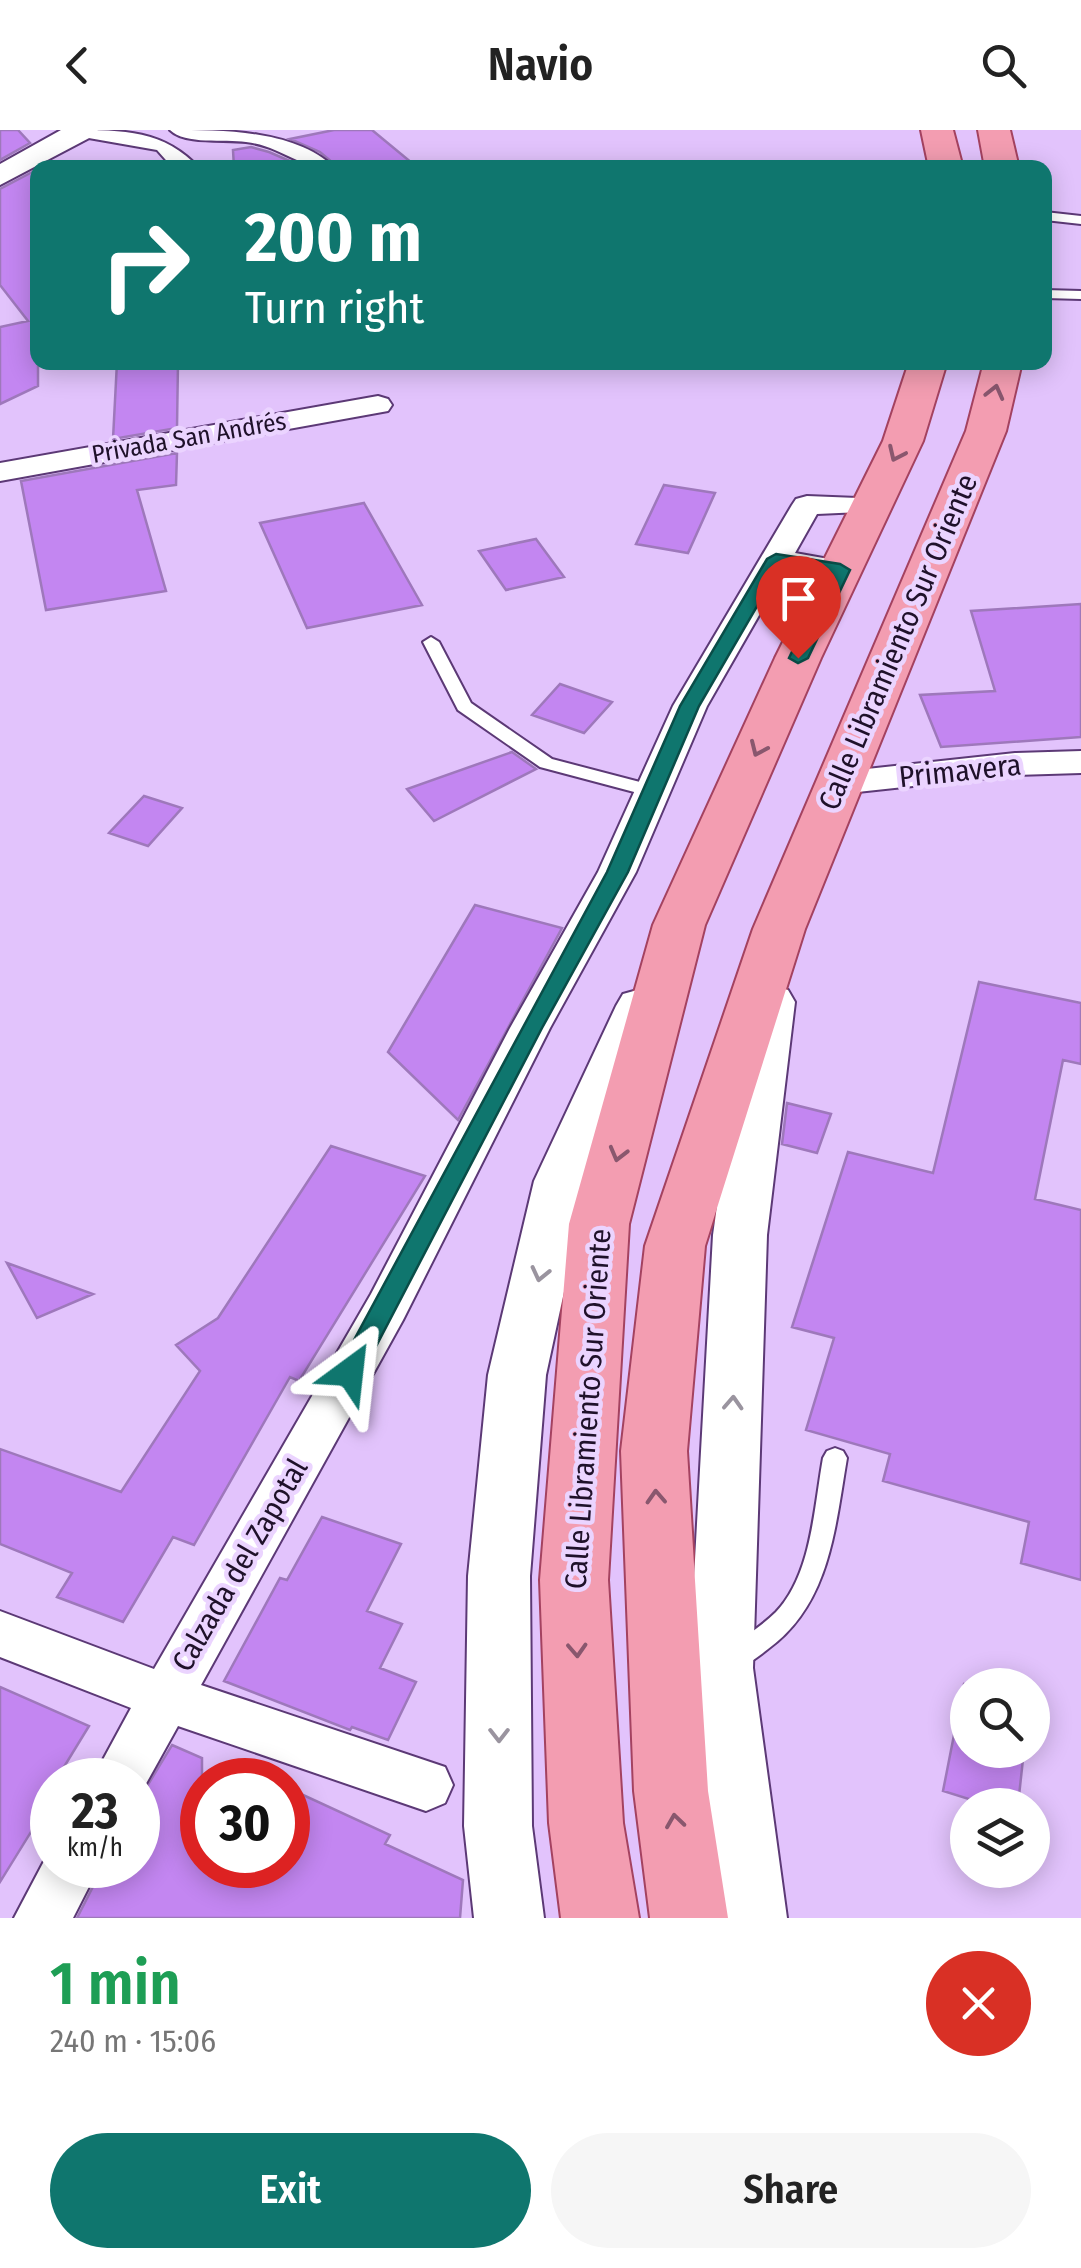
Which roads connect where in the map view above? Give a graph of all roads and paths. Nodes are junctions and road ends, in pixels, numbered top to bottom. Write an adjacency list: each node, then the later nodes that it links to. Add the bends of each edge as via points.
1 (83, 130): 5 (street, via 164,144); 9 (street)
2 (182, 130): 6 (street, via 265,133 299,144)
3 (937, 130): 7 (main road)
4 (994, 130): 8 (main road)
5 (179, 160)
6 (315, 160)
7 (944, 160)
8 (1000, 160)
9 (0, 176)
10 (1052, 217): 11 (lane)
11 (1081, 220)
12 (1052, 294): 13 (lane)
13 (1081, 295)
14 (925, 370): 18 (main road, Calle Libramiento Sur Oriente, one-way to 18)
15 (1001, 370): 23 (main road, Calle Libramiento Sur Oriente, one-way to 15, via 986,431)
16 (378, 405): 17 (street, Privada San Andrés)
17 (0, 472)
18 (872, 505): 19 (street, Calzada del Zapotal, via 807,506); 20 (main road, Calle Libramiento Sur Oriente)
19 (776, 559): 20 (street); 24 (street, Calzada del Zapotal, via 690,706)
20 (840, 570): 25 (main road, Calle Libramiento Sur Oriente, one-way to 25)
21 (431, 642): 24 (lane, via 464,706 546,763)
22 (1081, 762): 23 (street, Primavera)
23 (839, 783): 26 (main road, Calle Libramiento Sur Oriente)
24 (653, 791): 30 (street, Calzada del Zapotal, via 617,872 387,1307)
25 (679, 924): 35 (street, one-way to 35, via 560,1181 517,1375 500,1576 498,1826); 36 (main road, Calle Libramiento Sur Oriente, one-way to 36, via 599,1224 574,1580 586,1824)
26 (779, 928): 29 (street, one-way to 26, via 740,1235); 37 (main road, Calle Libramiento Sur Oriente, one-way to 26, via 671,1791 654,1451 675,1246)
27 (836, 1458): 29 (lane, via 801,1600)
28 (0, 1634): 30 (street)
29 (721, 1668): 38 (street)
30 (164, 1698): 31 (street, Calzada del Zapotal); 32 (street)
31 (131, 1758)
32 (426, 1784)
33 (59, 1888): 34 (street)
34 (42, 1918)
35 (510, 1918)
36 (600, 1918)
37 (689, 1918)
38 (752, 1918)

